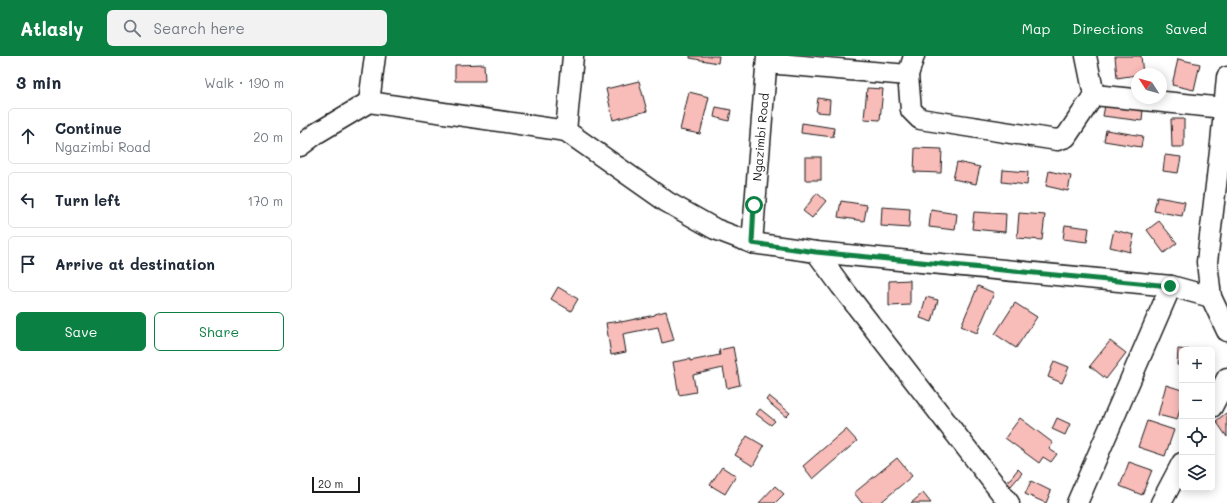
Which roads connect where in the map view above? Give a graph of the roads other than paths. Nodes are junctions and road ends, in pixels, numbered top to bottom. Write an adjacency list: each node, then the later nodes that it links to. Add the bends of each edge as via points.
1 (573, 56): 11 (street)
2 (914, 56): 6 (street)
3 (1086, 56): 8 (street)
4 (373, 58): 9 (street)
5 (767, 60): 6 (street); 14 (street, Ngazimbi Road)
6 (908, 75): 8 (street, via 911,110 920,119 1057,140 1066,137)
7 (1227, 77): 10 (street)
8 (1094, 95): 10 (street)
9 (369, 102): 11 (street); 13 (street)
10 (1224, 108): 12 (street)
11 (566, 131): 14 (street, via 667,202 715,229)
12 (1224, 143): 17 (street, via 1207,262)
13 (300, 146)
14 (752, 243): 15 (street)
15 (816, 252): 16 (street); 22 (street)
16 (1170, 286): 17 (street); 23 (street)
17 (1211, 297): 18 (street)
18 (1227, 331)
19 (1227, 378): 20 (street)
20 (1215, 400)
21 (1179, 469): 24 (street)
22 (1009, 503)
23 (1077, 503)
24 (1161, 503)

